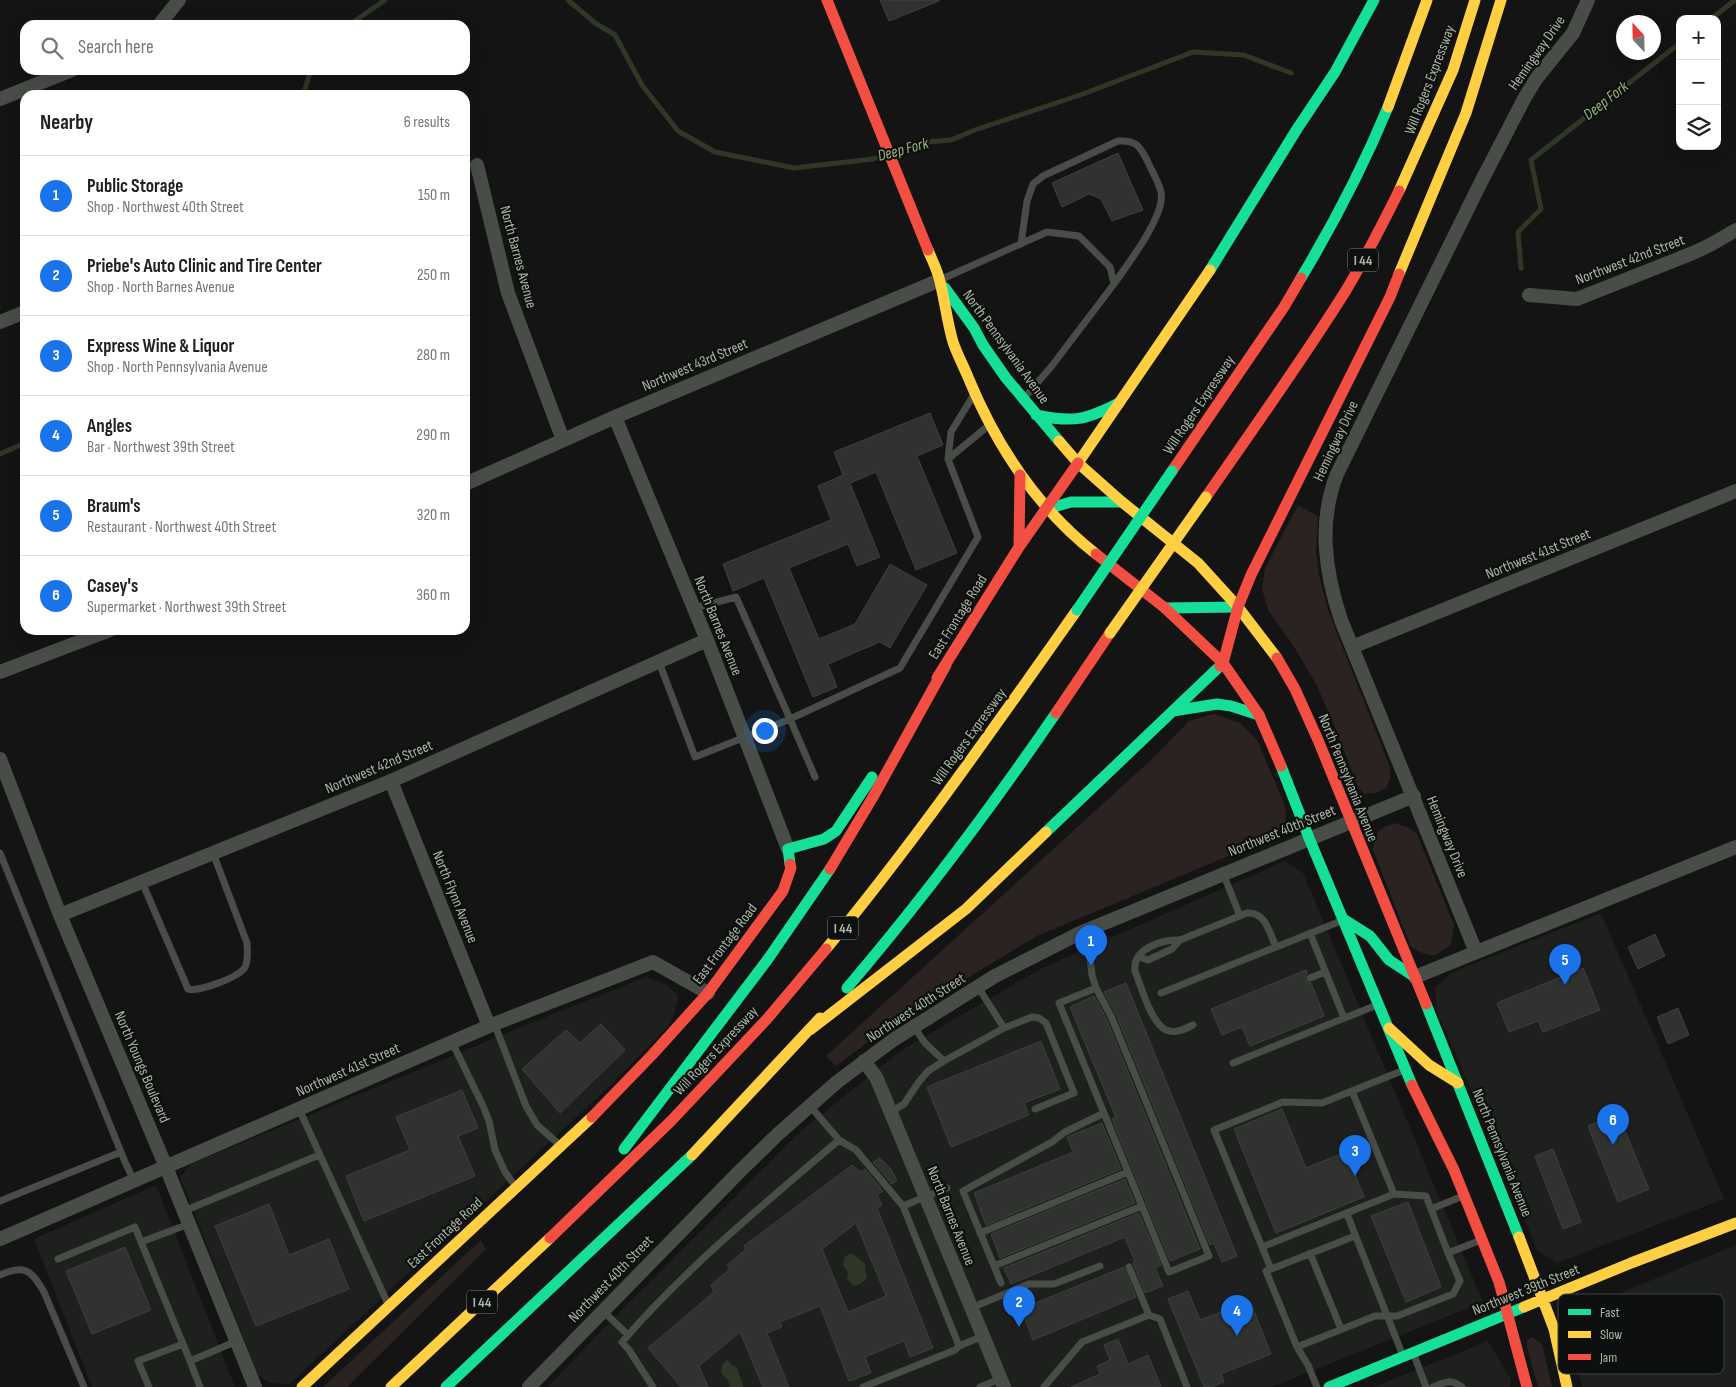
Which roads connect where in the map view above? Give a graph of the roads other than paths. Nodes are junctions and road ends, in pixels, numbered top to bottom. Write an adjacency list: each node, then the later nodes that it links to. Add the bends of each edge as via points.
1 (179, 0): 8 (street)
2 (827, 0): 16 (main road, North Pennsylvania Avenue)
3 (1374, 0): 23 (main road, East Frontage Road, via 1335,72 1222,252)
4 (1427, 0): 113 (main road, Will Rogers Expressway / I 44, bridge, via 1372,146 1328,234 1284,307 981,747 863,904 760,1026 671,1121)
5 (1475, 0): 83 (main road, Will Rogers Expressway / I 44, bridge, via 1453,70 1414,160 1346,290 1307,351 961,848)
6 (1501, 0): 36 (main road, via 1466,113 1390,297)
7 (1588, 0): 41 (street, Hemingway Drive, via 1573,33 1536,79 1524,100 1333,484 1327,512 1327,564 1334,598)
8 (163, 20)
9 (60, 75): 10 (street)
10 (22, 90)
11 (20, 91): 12 (street)
12 (0, 99)
13 (477, 165): 27 (street, North Barnes Avenue, via 508,293)
14 (1736, 230): 18 (street, Northwest 42nd Street, via 1693,253 1577,299)
15 (1021, 244): 16 (lane); 17 (lane, via 1047,232 1079,236 1110,267); 17 (lane, via 1027,201 1033,184 1043,176 1118,141 1129,140 1140,147 1161,191 1162,202 1143,244)
16 (940, 280): 21 (main road, North Pennsylvania Avenue, via 953,341); 22 (main road, North Pennsylvania Avenue); 25 (street, Northwest 43rd Street)
17 (1114, 284): 22 (lane)
18 (1529, 295)
19 (20, 314): 20 (street)
20 (0, 322)
21 (975, 394): 26 (main road, North Pennsylvania Avenue); 28 (lane, via 951,432)
22 (1023, 399): 24 (main road, North Pennsylvania Avenue)
23 (1119, 404): 24 (main road, via 1085,419 1067,421); 29 (main road, East Frontage Road)
24 (1036, 415): 29 (main road, North Pennsylvania Avenue)
25 (615, 417): 27 (street, Northwest 43rd Street); 37 (street, North Barnes Avenue)
26 (990, 424): 28 (lane); 30 (main road, North Pennsylvania Avenue)
27 (562, 440): 31 (street, Northwest 43rd Street)
28 (948, 459): 48 (lane, via 978,537 900,668)
29 (1078, 463): 33 (main road, North Pennsylvania Avenue); 34 (main road, East Frontage Road)
30 (1020, 475): 34 (main road, North Pennsylvania Avenue); 35 (main road)
31 (470, 482)
32 (1736, 492): 41 (street, Northwest 41st Street)
33 (1122, 502): 34 (main road, via 1071,502); 36 (main road, North Pennsylvania Avenue, via 1198,562)
34 (1047, 509): 35 (main road, East Frontage Road); 38 (main road, North Pennsylvania Avenue, via 1084,545)
35 (1020, 547): 44 (main road, East Frontage Road)
36 (1238, 607): 38 (main road); 43 (main road); 54 (main road, North Pennsylvania Avenue, via 1271,649 1295,689)
37 (694, 608): 40 (street, North Barnes Avenue); 48 (lane, via 736,598)
38 (1165, 608): 43 (main road, North Pennsylvania Avenue)
39 (97, 635): 45 (street)
40 (707, 640): 42 (street, Northwest 42nd Street); 49 (street, North Barnes Avenue)
41 (1352, 647): 53 (street, Hemingway Drive)
42 (659, 662): 49 (lane, via 696,757); 52 (street, Northwest 42nd Street)
43 (1223, 663): 46 (main road); 47 (main road, North Pennsylvania Avenue)
44 (946, 665): 57 (main road, East Frontage Road, via 836,831 824,839); 113 (main road, via 848,840 770,957)
45 (0, 672)
46 (1173, 711): 47 (main road, via 1217,704); 83 (main road, via 966,909)
47 (1259, 715): 55 (main road, North Pennsylvania Avenue)
48 (790, 719): 49 (lane); 51 (lane)
49 (745, 738): 57 (street, North Barnes Avenue)
50 (0, 759): 62 (street, North Youngs Boulevard)
51 (814, 777)
52 (391, 781): 59 (street, Northwest 42nd Street); 78 (street, North Flynn Avenue)
53 (1414, 796): 54 (street, Northwest 40th Street); 68 (street, Hemingway Drive)
54 (1350, 822): 55 (street, Northwest 40th Street); 70 (main road, North Pennsylvania Avenue)
55 (1309, 838): 60 (street, Northwest 40th Street); 64 (main road, North Pennsylvania Avenue)
56 (1736, 847): 68 (street)
57 (788, 848): 74 (main road, East Frontage Road, via 791,868 783,891)
58 (0, 853): 98 (lane)
59 (214, 853): 61 (street, Northwest 42nd Street); 61 (lane, via 247,943 245,967 237,975 202,989 188,989)
60 (1222, 873): 63 (lane); 65 (street, Northwest 40th Street)
61 (142, 882): 62 (street, Northwest 42nd Street)
62 (60, 915): 100 (street, North Youngs Boulevard)
63 (1240, 916): 67 (lane, via 1254,913 1261,916); 79 (lane, via 1180,940 1169,940 1144,950 1134,965 1155,1021 1166,1031 1178,1031)
64 (1343, 919): 66 (lane); 70 (main road, via 1370,936 1389,960); 76 (main road, North Pennsylvania Avenue)
65 (1080, 933): 72 (street, Northwest 40th Street); 73 (lane, via 1090,957)
66 (1310, 933): 67 (lane); 69 (lane)
67 (1276, 947): 75 (lane)
68 (1476, 952): 70 (street)
69 (1325, 972): 71 (lane); 77 (lane)
70 (1416, 977): 89 (main road, North Pennsylvania Avenue)
71 (1310, 978)
72 (978, 987): 81 (street, Northwest 40th Street); 82 (lane)
73 (1096, 988): 95 (lane, via 1059,1003); 110 (lane, via 1111,1016 1210,1256 1169,1272)
74 (708, 993): 78 (street, Northwest 41st Street, via 653,962); 97 (main road, East Frontage Road, via 652,1055)
75 (1161, 993)
76 (1377, 1004): 77 (lane); 80 (main road, North Pennsylvania Avenue)
77 (1344, 1018): 87 (lane)
78 (492, 1025): 84 (street, Northwest 41st Street); 97 (lane, via 526,1106 537,1125)
79 (1193, 1025)
80 (1386, 1025): 88 (main road, North Pennsylvania Avenue); 89 (main road, via 1429,1065)
81 (914, 1026): 85 (street, Northwest 40th Street); 86 (lane, via 924,1043)
82 (1004, 1028): 86 (lane); 93 (lane, via 1032,1017 1046,1023 1074,1093)
83 (810, 1030): 156 (main road, Will Rogers Expressway / I 44, via 698,1149)
84 (452, 1042): 92 (street, Northwest 41st Street); 103 (lane, via 489,1121 495,1150)
85 (864, 1061): 91 (street, Northwest 40th Street); 94 (street, North Barnes Avenue, via 876,1077)
86 (944, 1061): 94 (lane, via 928,1071 904,1104)
87 (1233, 1063)
88 (1404, 1070): 90 (lane); 106 (main road, North Pennsylvania Avenue)
89 (1458, 1083): 131 (main road, North Pennsylvania Avenue)
90 (1352, 1092): 105 (lane); 121 (lane, via 1322,1103 1283,1102 1214,1130)
91 (810, 1105): 96 (lane); 134 (street, Northwest 40th Street)
92 (299, 1109): 99 (lane); 100 (street, Northwest 41st Street)
93 (1035, 1109)
94 (891, 1112): 107 (street, North Barnes Avenue)
95 (1104, 1113): 101 (lane); 116 (lane, via 963,1191)
96 (839, 1140): 109 (lane, via 856,1150); 139 (lane, via 698,1264)
97 (561, 1146): 103 (main road, East Frontage Road)
98 (121, 1152): 102 (lane); 108 (lane)
99 (319, 1155): 114 (lane); 132 (lane)
100 (166, 1167): 102 (street, Northwest 41st Street); 114 (street, North Youngs Boulevard)
101 (1128, 1172): 110 (lane); 116 (lane)
102 (134, 1181): 118 (street, Northwest 41st Street)
103 (516, 1188): 132 (main road, East Frontage Road)
104 (947, 1188): 107 (lane)
105 (1394, 1194): 111 (lane, via 1426,1196); 112 (lane)
106 (1464, 1196): 111 (lane); 119 (main road, North Pennsylvania Avenue)
107 (926, 1197): 109 (lane); 133 (street, North Barnes Avenue)
108 (0, 1201)
109 (903, 1206): 143 (lane)
110 (1142, 1206): 125 (lane)
111 (1431, 1209): 123 (lane)
112 (1347, 1214): 117 (lane); 121 (lane)
113 (574, 1216): 155 (main road, Will Rogers Expressway / I 44)
114 (186, 1217): 120 (lane); 141 (street, North Youngs Boulevard)
115 (1736, 1223): 131 (main road, Northwest 39th Street)
116 (980, 1233): 125 (lane)
117 (1355, 1236): 122 (lane); 137 (lane)
118 (0, 1239)
119 (1482, 1239): 123 (lane); 135 (main road, North Pennsylvania Avenue)
120 (141, 1242): 124 (lane, via 135,1227); 142 (lane)
121 (1262, 1247): 128 (lane)
122 (1310, 1253): 128 (lane); 138 (lane)
123 (1448, 1253): 137 (lane, via 1460,1281 1453,1294 1397,1316)
124 (58, 1260)
125 (994, 1266): 130 (lane)
126 (1100, 1266): 133 (lane, via 1054,1284 1029,1284)
127 (1129, 1267): 136 (lane)
128 (1271, 1269): 144 (lane, via 1266,1271)
129 (0, 1275): 150 (lane, via 18,1270 29,1271 36,1278)
130 (1000, 1283)
131 (1543, 1299): 135 (main road, Northwest 39th Street); 145 (main road, North Pennsylvania Avenue)
132 (389, 1307): 154 (main road, East Frontage Road)
133 (971, 1308): 140 (street, North Barnes Avenue)
134 (603, 1310): 139 (lane); 157 (street, Northwest 40th Street)
135 (1509, 1313): 146 (main road, Northwest 39th Street); 168 (main road, North Pennsylvania Avenue)
136 (1149, 1315): 161 (lane, via 1082,1342); 162 (lane, via 1160,1319)
137 (1387, 1316): 138 (lane, via 1376,1316); 146 (lane)
138 (1341, 1330): 144 (lane)
139 (628, 1335): 158 (lane, via 622,1342)
140 (983, 1336): 143 (lane); 149 (street, North Barnes Avenue)
141 (237, 1342): 147 (lane); 153 (street, North Youngs Boulevard)
142 (184, 1344): 147 (lane); 151 (lane, via 138,1361)
143 (959, 1346): 159 (lane)
144 (1297, 1347): 163 (lane)
145 (1558, 1347)
146 (1408, 1354): 164 (main road, Northwest 39th Street); 165 (lane)
147 (190, 1361): 152 (lane)
148 (1564, 1374): 169 (main road, North Pennsylvania Avenue)
149 (1002, 1383): 160 (lane)
150 (84, 1387)
151 (149, 1387)
152 (200, 1387)
153 (255, 1387)
154 (302, 1387)
155 (391, 1387)
156 (446, 1387)
157 (529, 1387)
158 (653, 1387)
159 (863, 1387)
160 (980, 1387)
161 (1044, 1387)
162 (1187, 1387)
163 (1317, 1387)
164 (1329, 1387)
165 (1426, 1387)
166 (1433, 1387): 167 (lane, via 1455,1381)
167 (1462, 1387)
168 (1527, 1387)
169 (1567, 1387)

